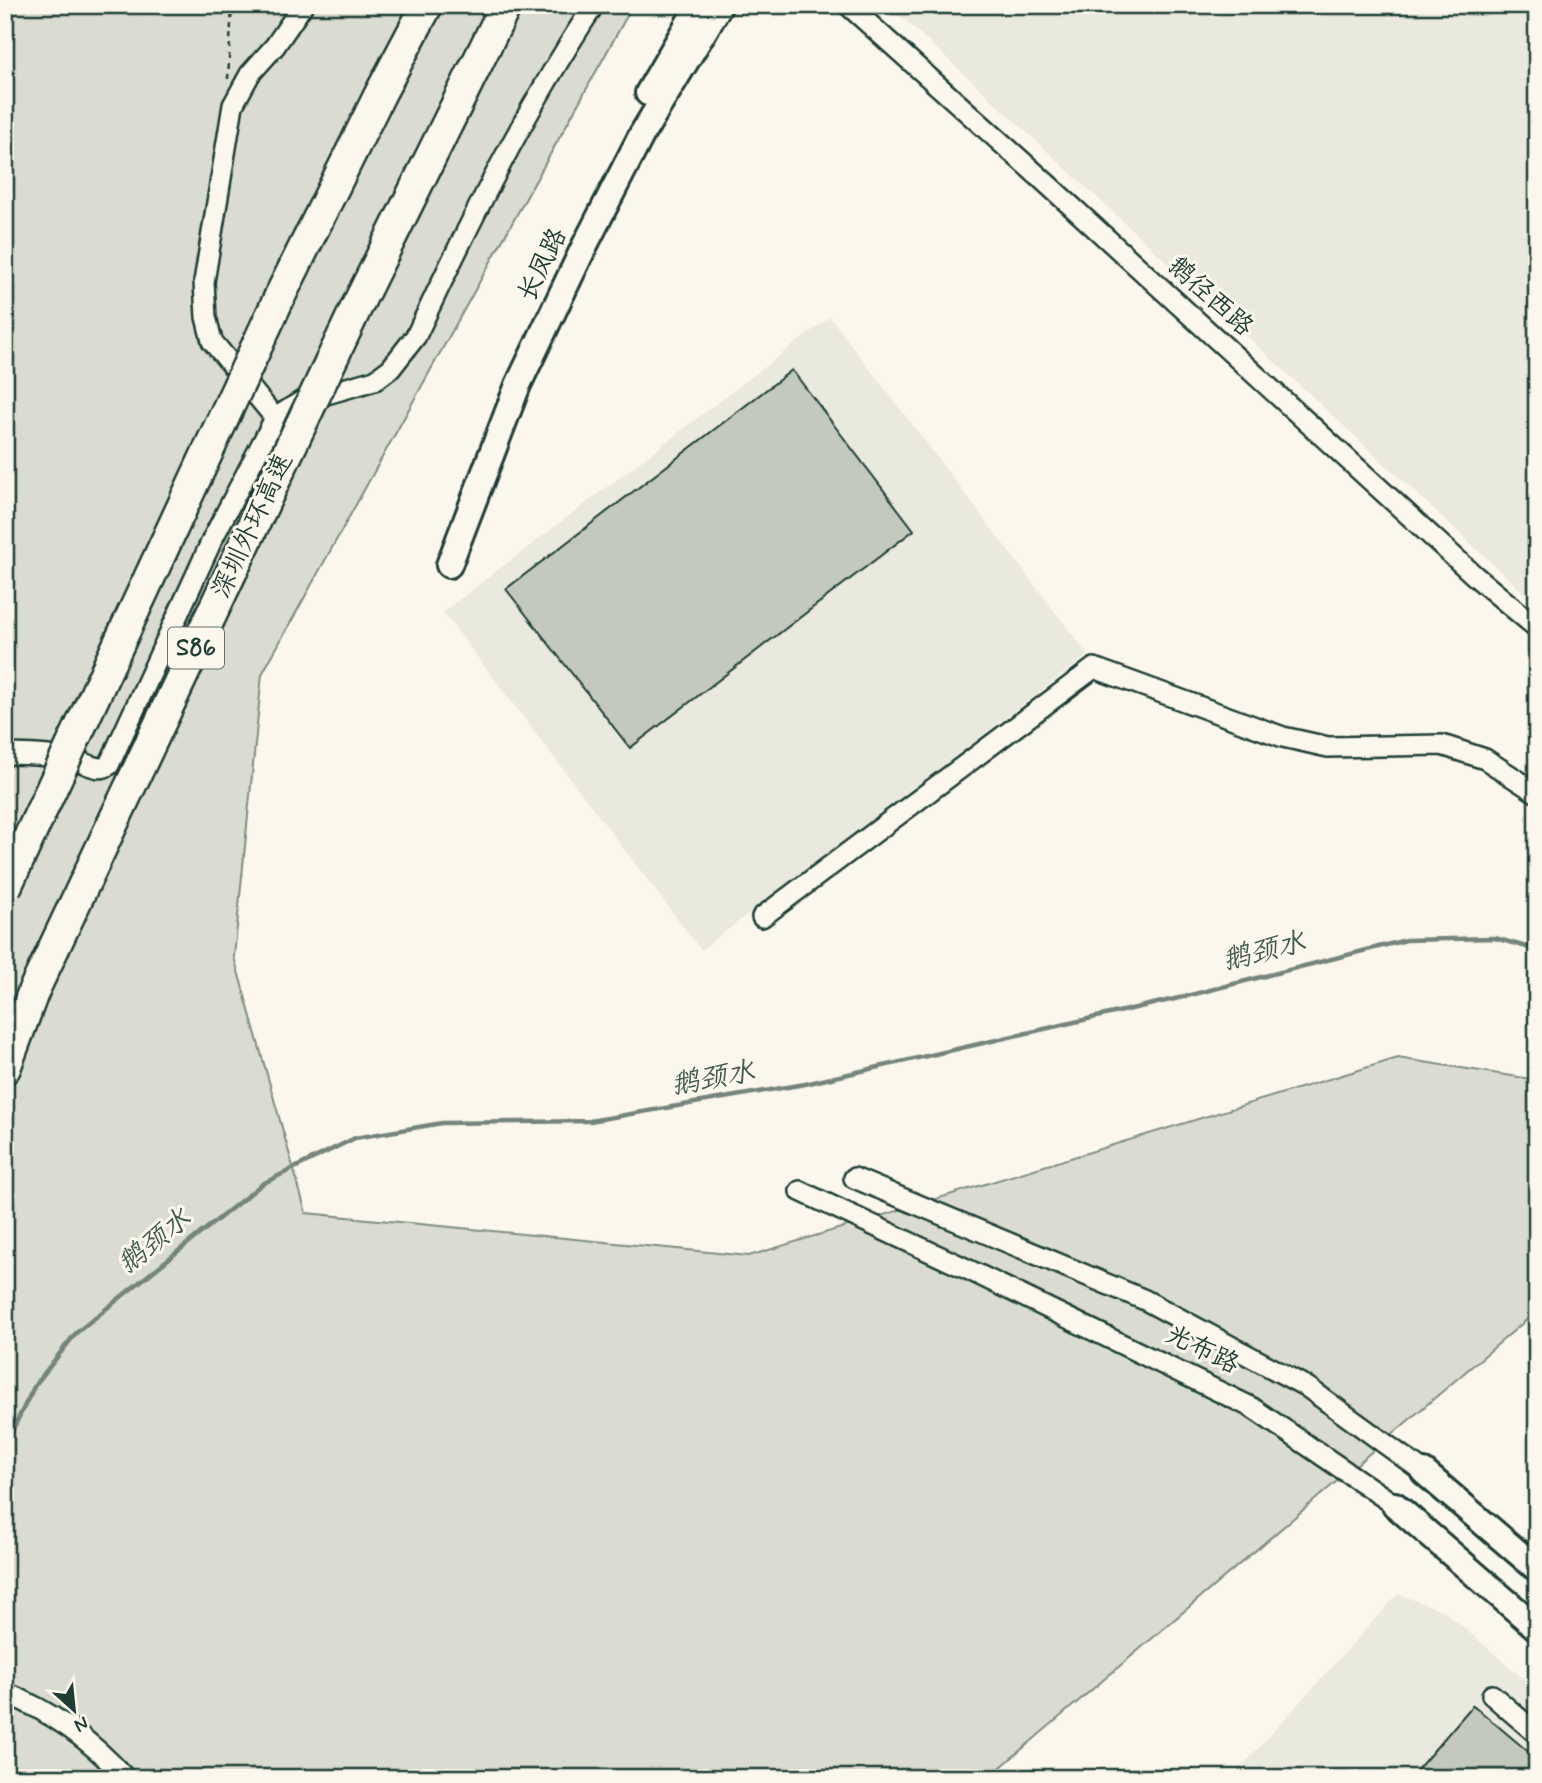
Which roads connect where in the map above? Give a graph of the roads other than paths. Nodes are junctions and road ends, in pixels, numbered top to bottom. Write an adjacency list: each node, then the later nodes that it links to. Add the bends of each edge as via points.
1 (303, 5): 8 (street, via 250,74 233,105 204,282 205,317 212,341)
2 (427, 5): 10 (highway, S86, bridge, via 280,296)
3 (506, 5): 16 (highway, 深圳外环高速 / S86, bridge, via 357,306)
4 (594, 5): 8 (street, via 530,111 405,352 375,380 302,401)
5 (699, 5): 6 (main road, 长凤路, via 610,162 555,273 512,369 442,563 574,268 642,134)
6 (720, 5)
7 (848, 5): 9 (street, 鹅径西路)
8 (275, 418): 11 (street, via 213,538 109,765 99,769 49,755)
9 (1537, 628)
10 (75, 736): 13 (highway, bridge); 14 (highway, S86, bridge)
11 (5, 754)
12 (1537, 793): 15 (street, via 1485,759 1442,745 1328,747 1283,737 1094,668)
13 (5, 855)
14 (5, 889)
15 (762, 917)
16 (34, 990): 17 (highway, 深圳外环高速 / S86); 18 (highway)
17 (5, 1049)
18 (5, 1068)
19 (854, 1178): 21 (street, 光布路, via 1145,1300 1307,1387)
20 (800, 1191): 22 (street, 光布路, via 1251,1407)
21 (1424, 1472): 23 (main road, 光布路)
22 (1395, 1505): 24 (main road, 光布路)
23 (1537, 1569)
24 (1537, 1628)
25 (5, 1693): 28 (street, via 66,1726)
26 (1492, 1695): 27 (street)
27 (1537, 1734)
28 (125, 1778)

